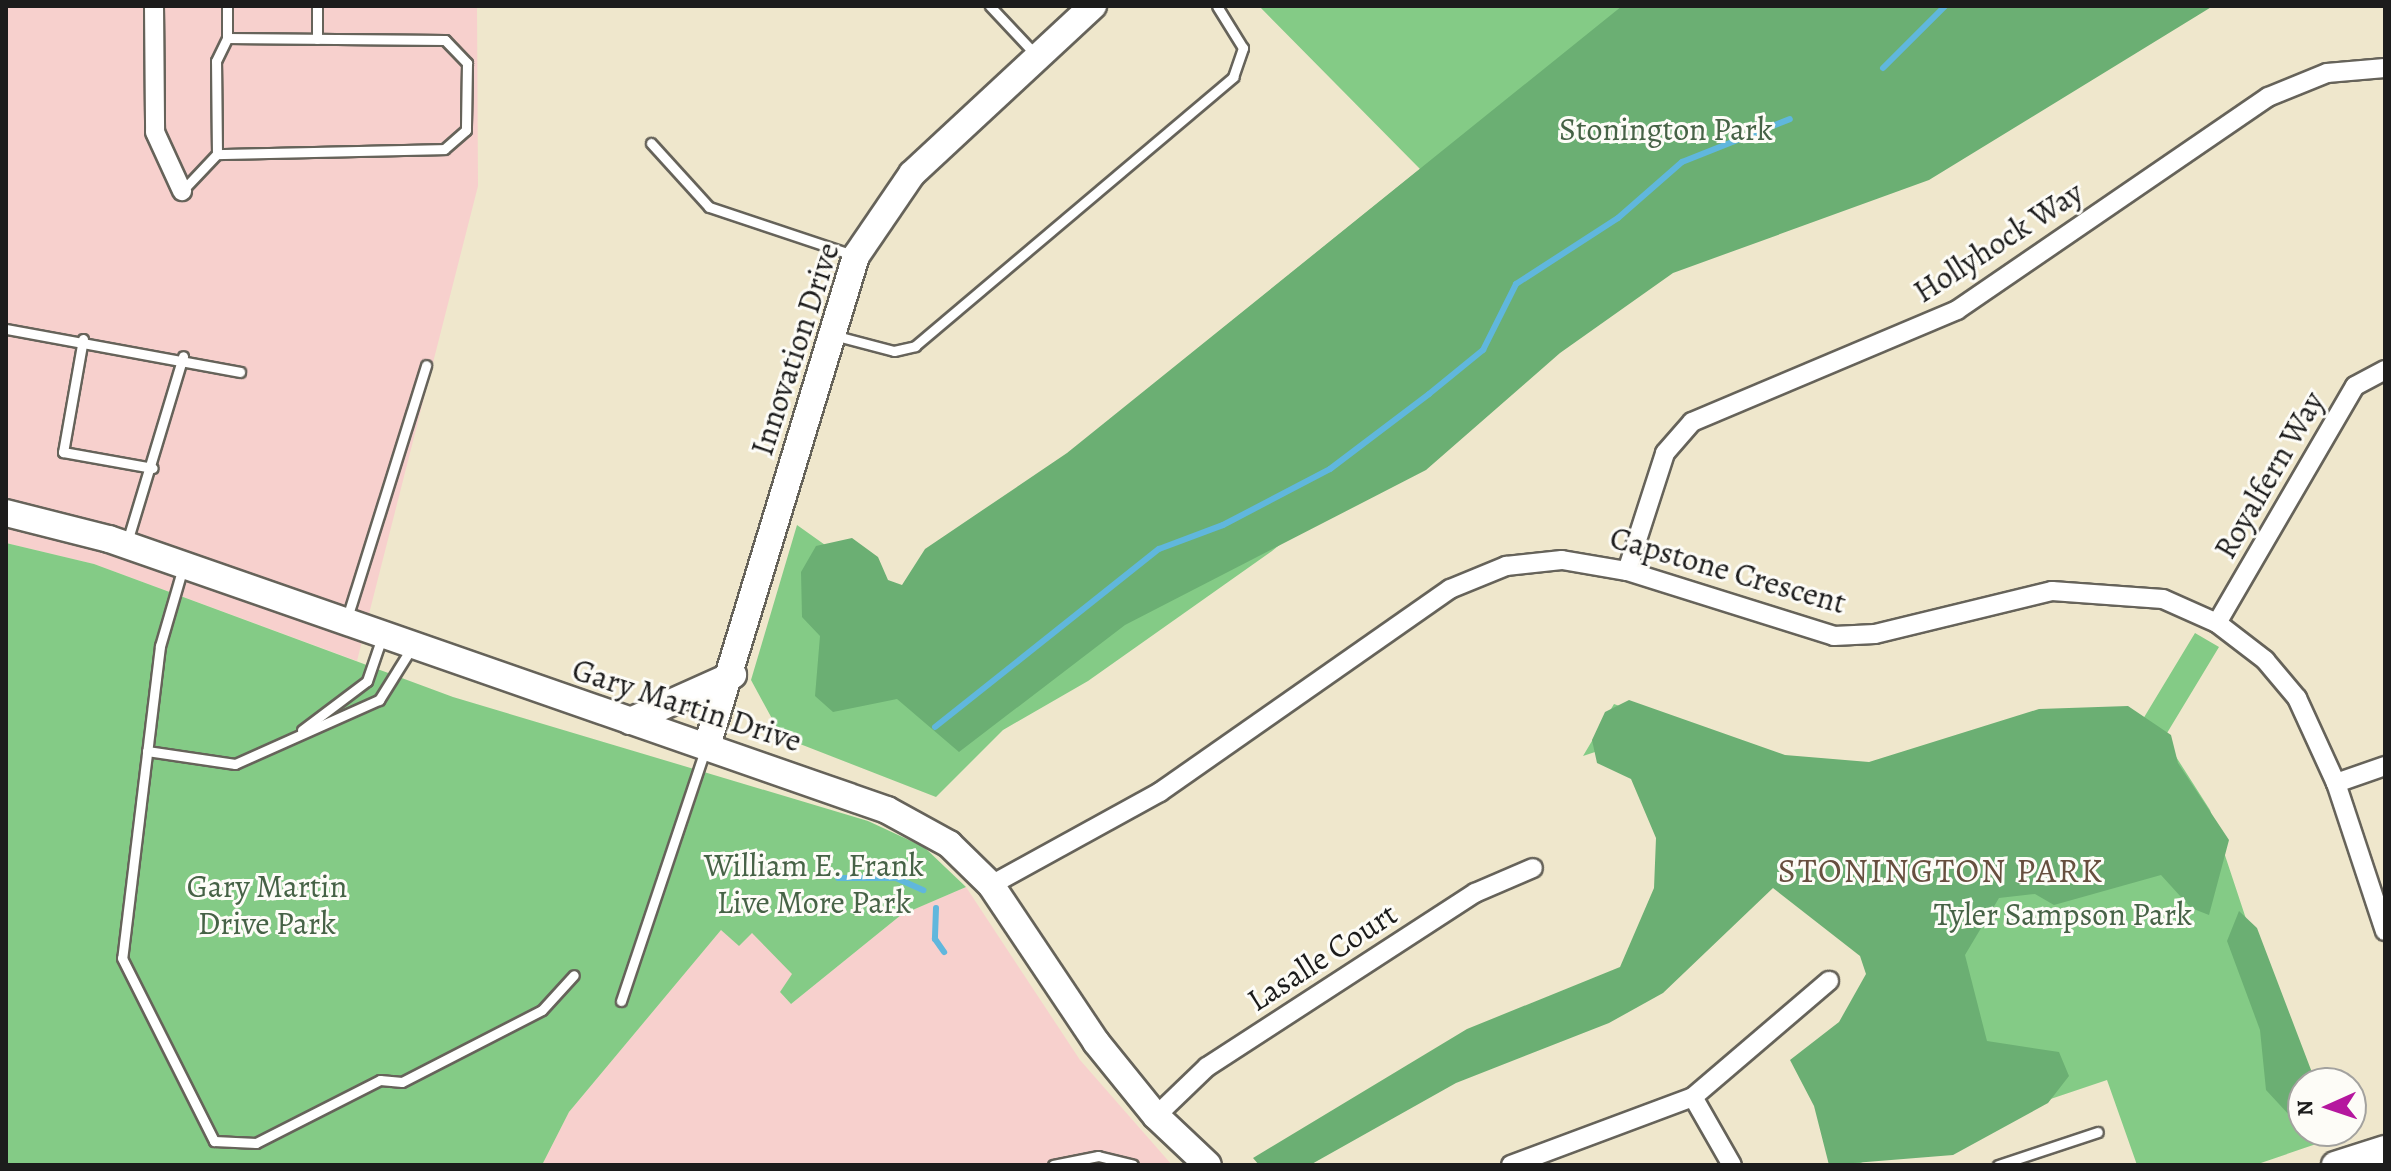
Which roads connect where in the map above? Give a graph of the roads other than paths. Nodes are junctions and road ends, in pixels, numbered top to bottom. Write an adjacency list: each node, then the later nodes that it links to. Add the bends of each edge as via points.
1 (154, 6): 13 (street, via 155,132)
2 (227, 6): 7 (lane)
3 (317, 6): 8 (lane)
4 (990, 6): 9 (lane)
5 (1093, 6): 9 (street, Innovation Drive)
6 (1217, 6): 16 (lane, via 1243,48 1233,77 947,320 894,351)
7 (227, 38): 8 (lane); 12 (lane, via 216,61)
8 (317, 39): 12 (lane, via 445,40 467,63 463,138 444,149)
9 (1038, 56): 14 (street, Innovation Drive, via 912,174)
10 (2385, 68): 26 (street, Hollyhock Way, via 2327,73 2268,97 1957,310 1692,422 1665,453)
11 (651, 143): 14 (lane, via 709,207)
12 (217, 154): 13 (lane)
13 (182, 191)
14 (856, 256): 16 (street, Innovation Drive)
15 (6, 329): 17 (lane)
16 (830, 334): 31 (street, Innovation Drive)
17 (83, 339): 18 (lane); 22 (lane, via 63,452)
18 (183, 356): 21 (lane); 22 (lane)
19 (426, 365): 28 (lane)
20 (2385, 370): 27 (street, Royalfern Way, via 2355,386)
21 (240, 372)
22 (153, 468): 24 (lane)
23 (6, 513): 24 (street, Gary Martin Drive)
24 (126, 545): 25 (street, Gary Martin Drive)
25 (183, 567): 28 (street, Gary Martin Drive); 35 (lane, via 160,646)
26 (1627, 571): 27 (street, Capstone Crescent, via 1834,636 1875,634 2052,591 2163,599); 39 (street, Capstone Crescent, via 1533,562 1450,589 1160,792)
27 (2217, 623): 37 (street, Capstone Crescent, via 2265,660 2297,698)
28 (345, 624): 29 (street, Gary Martin Drive)
29 (382, 637): 30 (street, Gary Martin Drive); 33 (lane, via 367,681)
30 (412, 647): 32 (street, Gary Martin Drive); 33 (lane, via 379,700)
31 (733, 675): 32 (street); 34 (street, Innovation Drive)
32 (630, 721): 34 (street, Gary Martin Drive)
33 (287, 741): 35 (lane, via 235,764)
34 (707, 746): 39 (street, Gary Martin Drive, via 887,810 949,844); 43 (lane)
35 (147, 751): 41 (lane, via 122,958 214,1141 256,1143 380,1080 402,1082 542,1010)
36 (2385, 766): 37 (street)
37 (2336, 783): 40 (street, Capstone Crescent)
38 (1533, 868): 45 (street, Lasalle Court, via 1475,893 1207,1067)
39 (991, 885): 45 (street, Gary Martin Drive, via 1096,1042)
40 (2385, 931)
41 (574, 975)
42 (1829, 981): 44 (street)
43 (621, 1001)
44 (1693, 1097): 51 (street); 52 (street)
45 (1156, 1116): 50 (street, Gary Martin Drive)
46 (2098, 1132): 53 (lane)
47 (2385, 1149): 54 (street)
48 (1053, 1165): 49 (lane, via 1098,1156)
49 (1133, 1165)
50 (1208, 1165)
51 (1511, 1165)
52 (1732, 1165)
53 (1998, 1165)
54 (2335, 1165)

